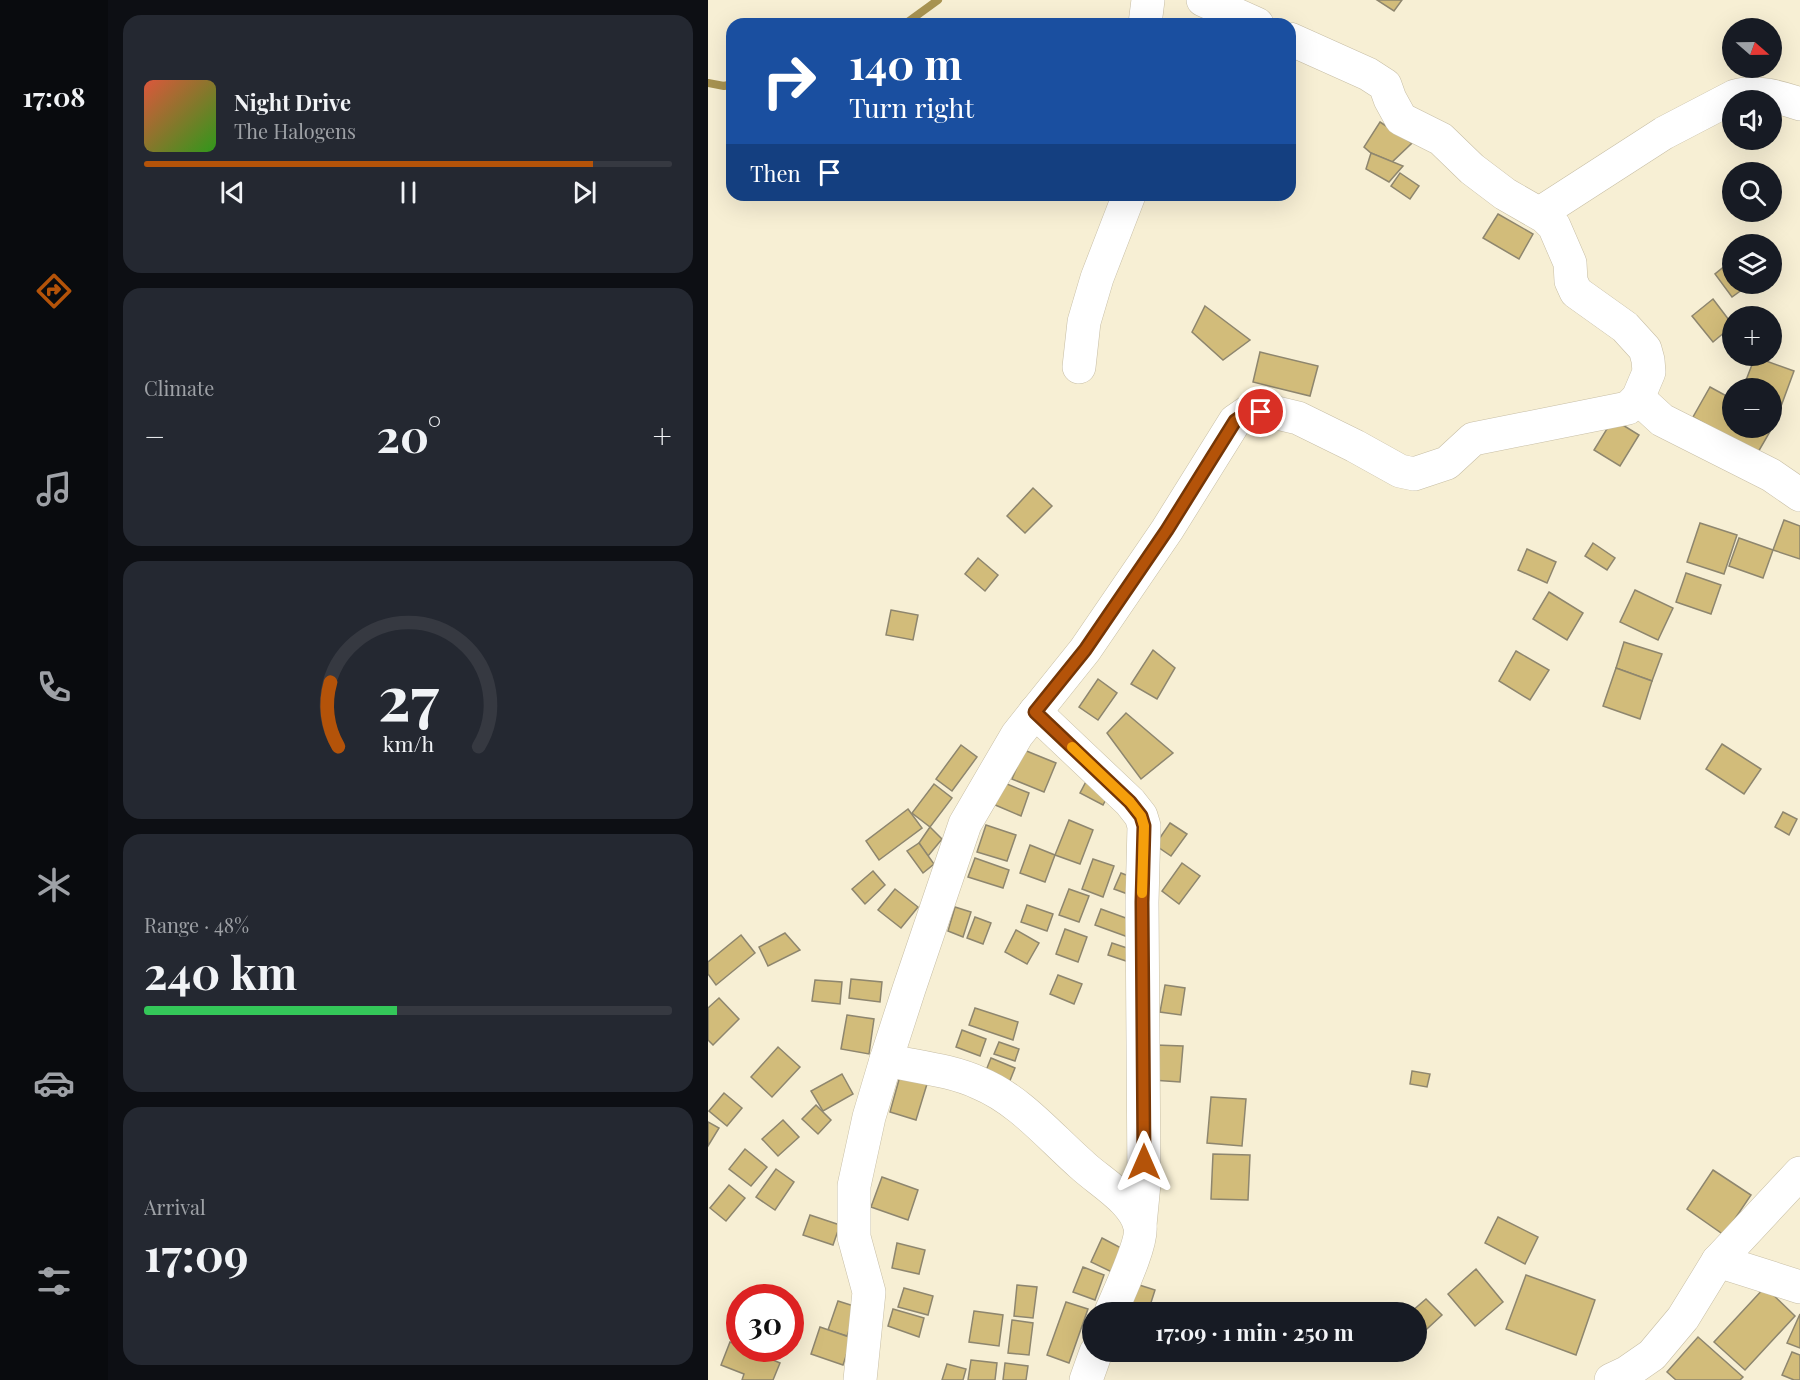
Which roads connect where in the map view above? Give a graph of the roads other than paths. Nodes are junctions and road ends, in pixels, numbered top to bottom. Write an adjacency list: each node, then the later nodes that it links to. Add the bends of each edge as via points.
1 (1148, 0): 3 (street)
2 (1203, 0): 4 (street)
3 (1146, 18)
4 (1244, 18)
5 (1296, 42): 8 (street, via 1385,85 1401,118 1441,139 1496,188)
6 (1800, 104): 8 (street, via 1755,93 1735,96 1664,133)
7 (1126, 201): 9 (street, via 1084,322)
8 (1540, 213): 10 (street, via 1554,226 1563,243 1576,292 1625,327 1645,349 1649,372)
9 (1079, 367)
10 (1638, 398): 11 (street, via 1662,420 1771,475); 12 (street, via 1628,408 1473,439 1447,463 1414,474 1400,471 1298,418 1248,412 1230,428 1167,530 1085,650)
11 (1800, 495)
12 (1035, 712): 13 (street, via 1017,735 965,824); 15 (street, via 1130,802 1144,826 1144,1184)
13 (886, 1060): 15 (street, via 962,1076 997,1092 1039,1123 1126,1202); 20 (street, via 854,1185 854,1237 869,1292)
14 (1800, 1173): 16 (street)
15 (1140, 1225): 18 (street, via 1139,1240)
16 (1718, 1261): 17 (street); 22 (street, via 1683,1318 1652,1355)
17 (1800, 1287)
18 (1115, 1302)
19 (1092, 1362): 21 (street)
20 (860, 1380)
21 (1086, 1380)
22 (1611, 1380)

